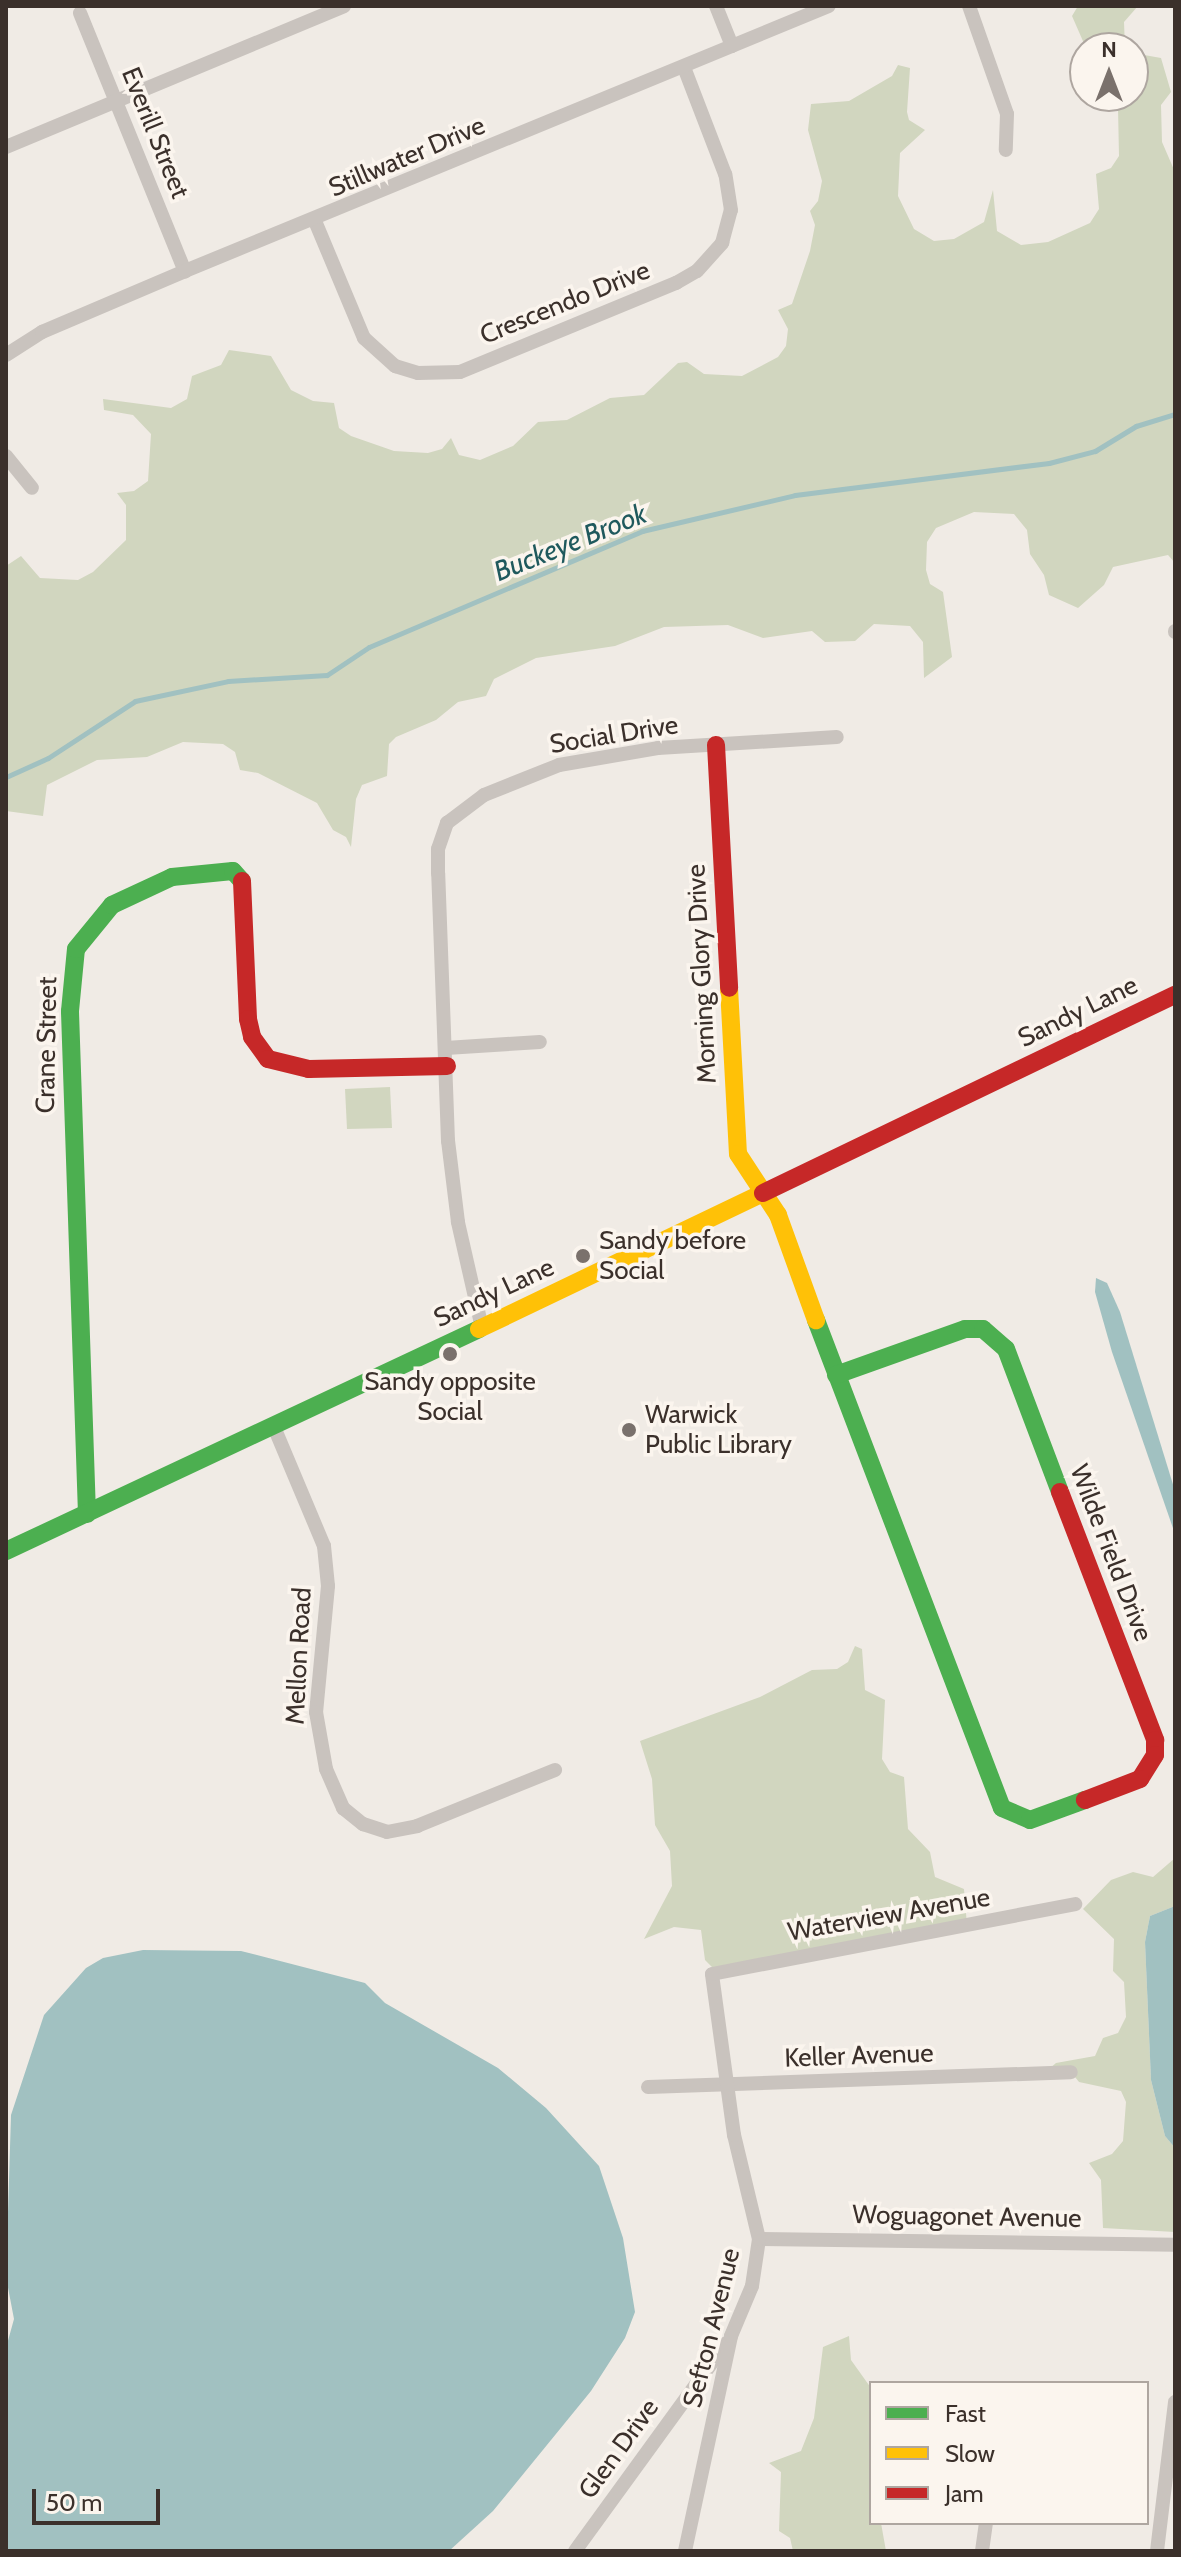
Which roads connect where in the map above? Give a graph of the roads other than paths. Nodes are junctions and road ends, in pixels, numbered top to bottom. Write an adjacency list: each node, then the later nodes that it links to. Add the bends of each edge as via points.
1 (344, 6): 8 (street)
2 (716, 6): 6 (street)
3 (829, 6): 6 (street, Stillwater Drive)
4 (969, 6): 10 (street, via 1007,114)
5 (80, 13): 8 (street, Everill Street)
6 (732, 46): 7 (street, Stillwater Drive)
7 (684, 67): 11 (street, Stillwater Drive); 11 (street, Crescendo Drive, via 725,174 731,210 722,243 697,271 676,283 460,372 418,373 395,366 364,338)
8 (116, 102): 9 (street); 12 (street, Everill Street)
9 (6, 147)
10 (1006, 150)
11 (315, 221): 12 (street, Stillwater Drive)
12 (185, 271): 13 (street, Stillwater Drive, via 42,332)
13 (6, 355)
14 (6, 456): 15 (street)
15 (32, 488)
16 (837, 737): 17 (street, Social Drive)
17 (716, 745): 20 (street, Social Drive, via 625,752 559,765 484,795 447,823 438,849); 21 (street, Morning Glory Drive, via 738,1154)
18 (1175, 995): 21 (street, Sandy Lane)
19 (540, 1042): 20 (street)
20 (447, 1057): 22 (street, Social Drive, via 452,1179); 25 (street, Crane Street, via 309,1069 268,1059 252,1037 248,1019 246,902 242,880 233,871 172,877 112,905 92,924 76,949 70,1011)
21 (764, 1192): 22 (street, Sandy Lane); 23 (street, Wilde Field Drive, via 778,1215)
22 (482, 1328): 24 (street, Sandy Lane)
23 (836, 1375): 23 (street, Wilde Field Drive, via 965,1329 983,1329 1006,1349 1155,1740 1155,1755 1140,1779 1038,1819 1015,1818 1002,1808)
24 (274, 1427): 25 (street, Sandy Lane); 27 (street, Mellon Road, via 324,1546 328,1586 316,1712 326,1769 343,1808 363,1824 387,1832 417,1826)
25 (87, 1514): 26 (street, Sandy Lane)
26 (6, 1551)
27 (555, 1770)
28 (1075, 1904): 29 (street, Waterview Avenue)
29 (712, 1974): 31 (street, Sefton Avenue)
30 (1071, 2072): 31 (street, Keller Avenue)
31 (726, 2086): 32 (street, Keller Avenue); 33 (street, Sefton Avenue)
32 (648, 2087)
33 (759, 2239): 34 (street, Woguagonet Avenue); 35 (street, Sefton Avenue, via 752,2286)
34 (1175, 2245)
35 (731, 2336): 38 (street, Glen Drive); 39 (street, Sefton Avenue)
36 (1175, 2402): 41 (street)
37 (986, 2525): 40 (street)
38 (575, 2551)
39 (685, 2551)
40 (982, 2551)
41 (1157, 2551)

